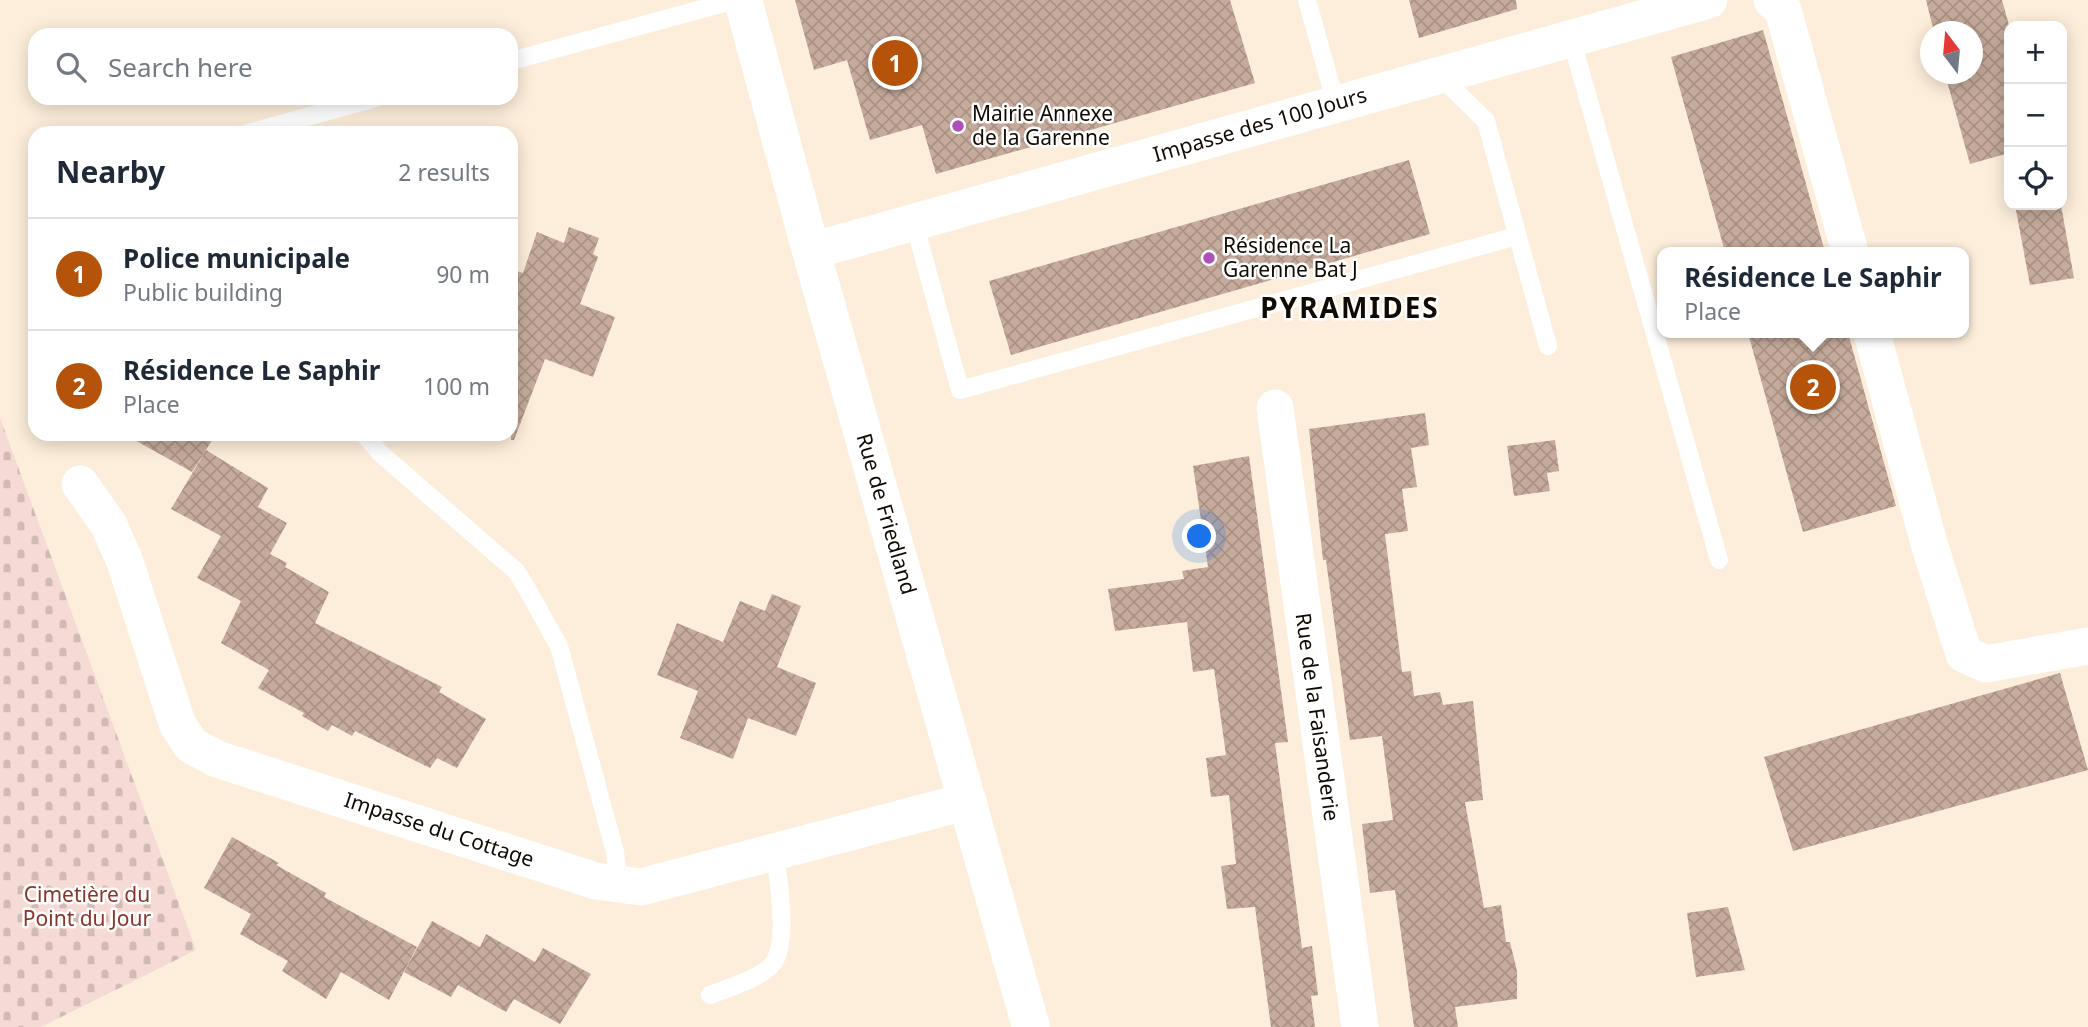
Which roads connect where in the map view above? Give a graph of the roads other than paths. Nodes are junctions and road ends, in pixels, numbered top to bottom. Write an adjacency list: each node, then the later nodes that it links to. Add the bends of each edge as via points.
1 (735, 0): 7 (lane)
2 (743, 0): 15 (street, Rue de Friedland)
3 (1307, 0): 9 (lane)
4 (1709, 0): 6 (street, Impasse des 100 Jours)
5 (1772, 0): 14 (street, via 1783,9)
6 (1571, 38): 8 (street, Impasse des 100 Jours); 21 (lane)
7 (518, 59)
8 (1439, 75): 9 (street, Impasse des 100 Jours); 13 (lane, via 1486,121)
9 (1336, 104): 12 (street, Impasse des 100 Jours)
10 (350, 105): 11 (lane)
11 (274, 126)
12 (914, 222): 13 (lane, via 960,390); 15 (street, Impasse des 100 Jours)
13 (1517, 236): 17 (lane)
14 (1849, 247)
15 (811, 251): 23 (street, Rue de Friedland)
16 (1873, 338): 22 (street, via 1964,654 1986,664)
17 (1548, 346)
18 (1275, 408): 28 (street, Rue de la Faisanderie)
19 (370, 441): 25 (lane, via 516,572 530,593 559,646 615,852)
20 (80, 484): 25 (street, Impasse du Cottage, via 125,562 177,723 191,745 217,759)
21 (1720, 560)
22 (2088, 646)
23 (968, 801): 24 (street, Impasse du Cottage); 27 (street, Rue de Friedland)
24 (774, 853): 25 (street, Impasse du Cottage, via 666,882); 26 (lane, via 781,890 780,944 774,962 761,973)
25 (619, 886)
26 (710, 995)
27 (1031, 1027)
28 (1360, 1027)

